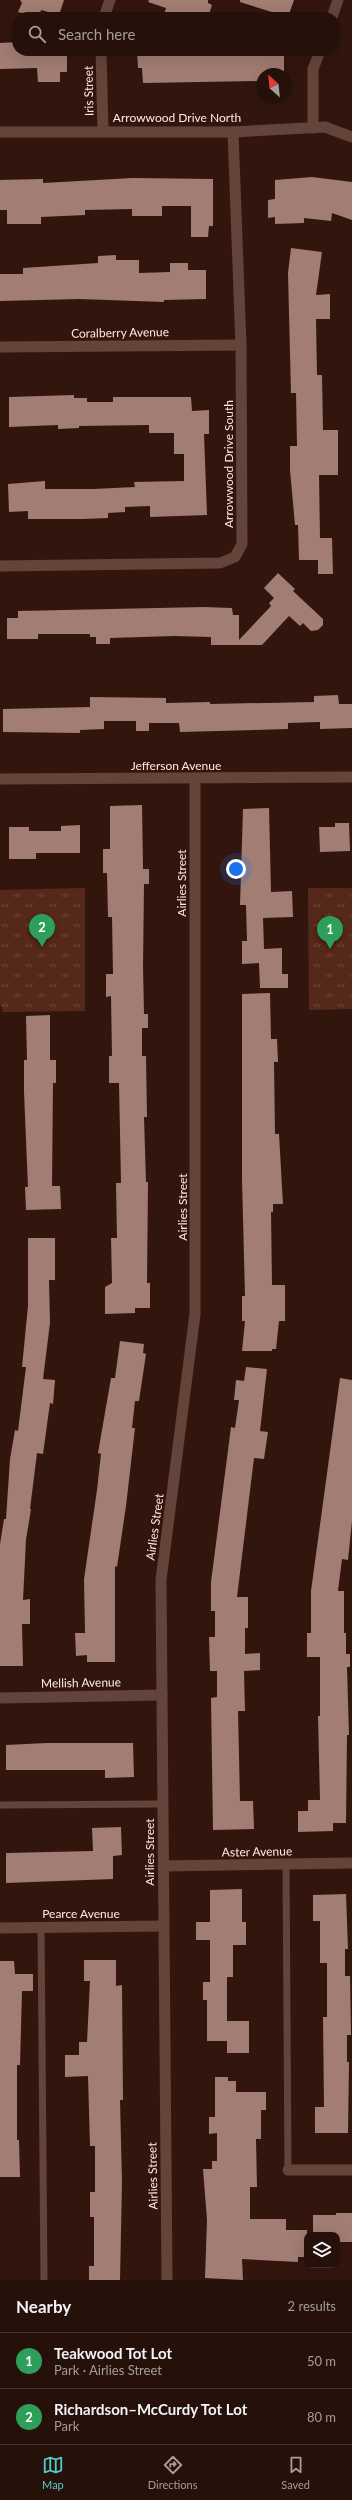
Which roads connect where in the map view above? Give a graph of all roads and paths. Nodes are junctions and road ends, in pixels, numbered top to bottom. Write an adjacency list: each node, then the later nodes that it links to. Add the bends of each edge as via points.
1 (110, 0): 3 (street)
2 (338, 0): 4 (street)
3 (106, 12)
4 (334, 12)
5 (102, 56): 8 (street, Iris Street)
6 (318, 56): 7 (street, via 314,68)
7 (313, 128): 10 (street, Arrowwood Drive North); 11 (street, Arrowwood Drive North, via 325,127)
8 (103, 131): 9 (street, Arrowwood Drive North); 10 (street, Arrowwood Drive North)
9 (0, 132)
10 (233, 132): 12 (street, Arrowwood Drive South)
11 (352, 137)
12 (241, 345): 13 (street, Coralberry Avenue); 14 (street, Arrowwood Drive South, via 242,544 235,557 220,563)
13 (0, 347)
14 (0, 566)
15 (352, 776): 17 (street, Jefferson Avenue)
16 (0, 779): 17 (street, Jefferson Avenue)
17 (195, 779): 18 (street, Airlies Street, via 195,1314 161,1580)
18 (162, 1695): 19 (street, Mellish Avenue); 20 (street, Airlies Street)
19 (0, 1698)
20 (162, 1804): 21 (lane); 24 (street, Airlies Street)
21 (0, 1805)
22 (352, 1863): 23 (street, Aster Avenue)
23 (286, 1865): 24 (street, Aster Avenue); 28 (lane)
24 (163, 1866): 25 (street, Airlies Street)
25 (163, 1926): 26 (street, Pearce Avenue); 31 (street, Airlies Street)
26 (41, 1927): 27 (street, Pearce Avenue); 30 (lane)
27 (0, 1928)
28 (288, 2170): 29 (street)
29 (352, 2170)
30 (44, 2280)
31 (167, 2280)

